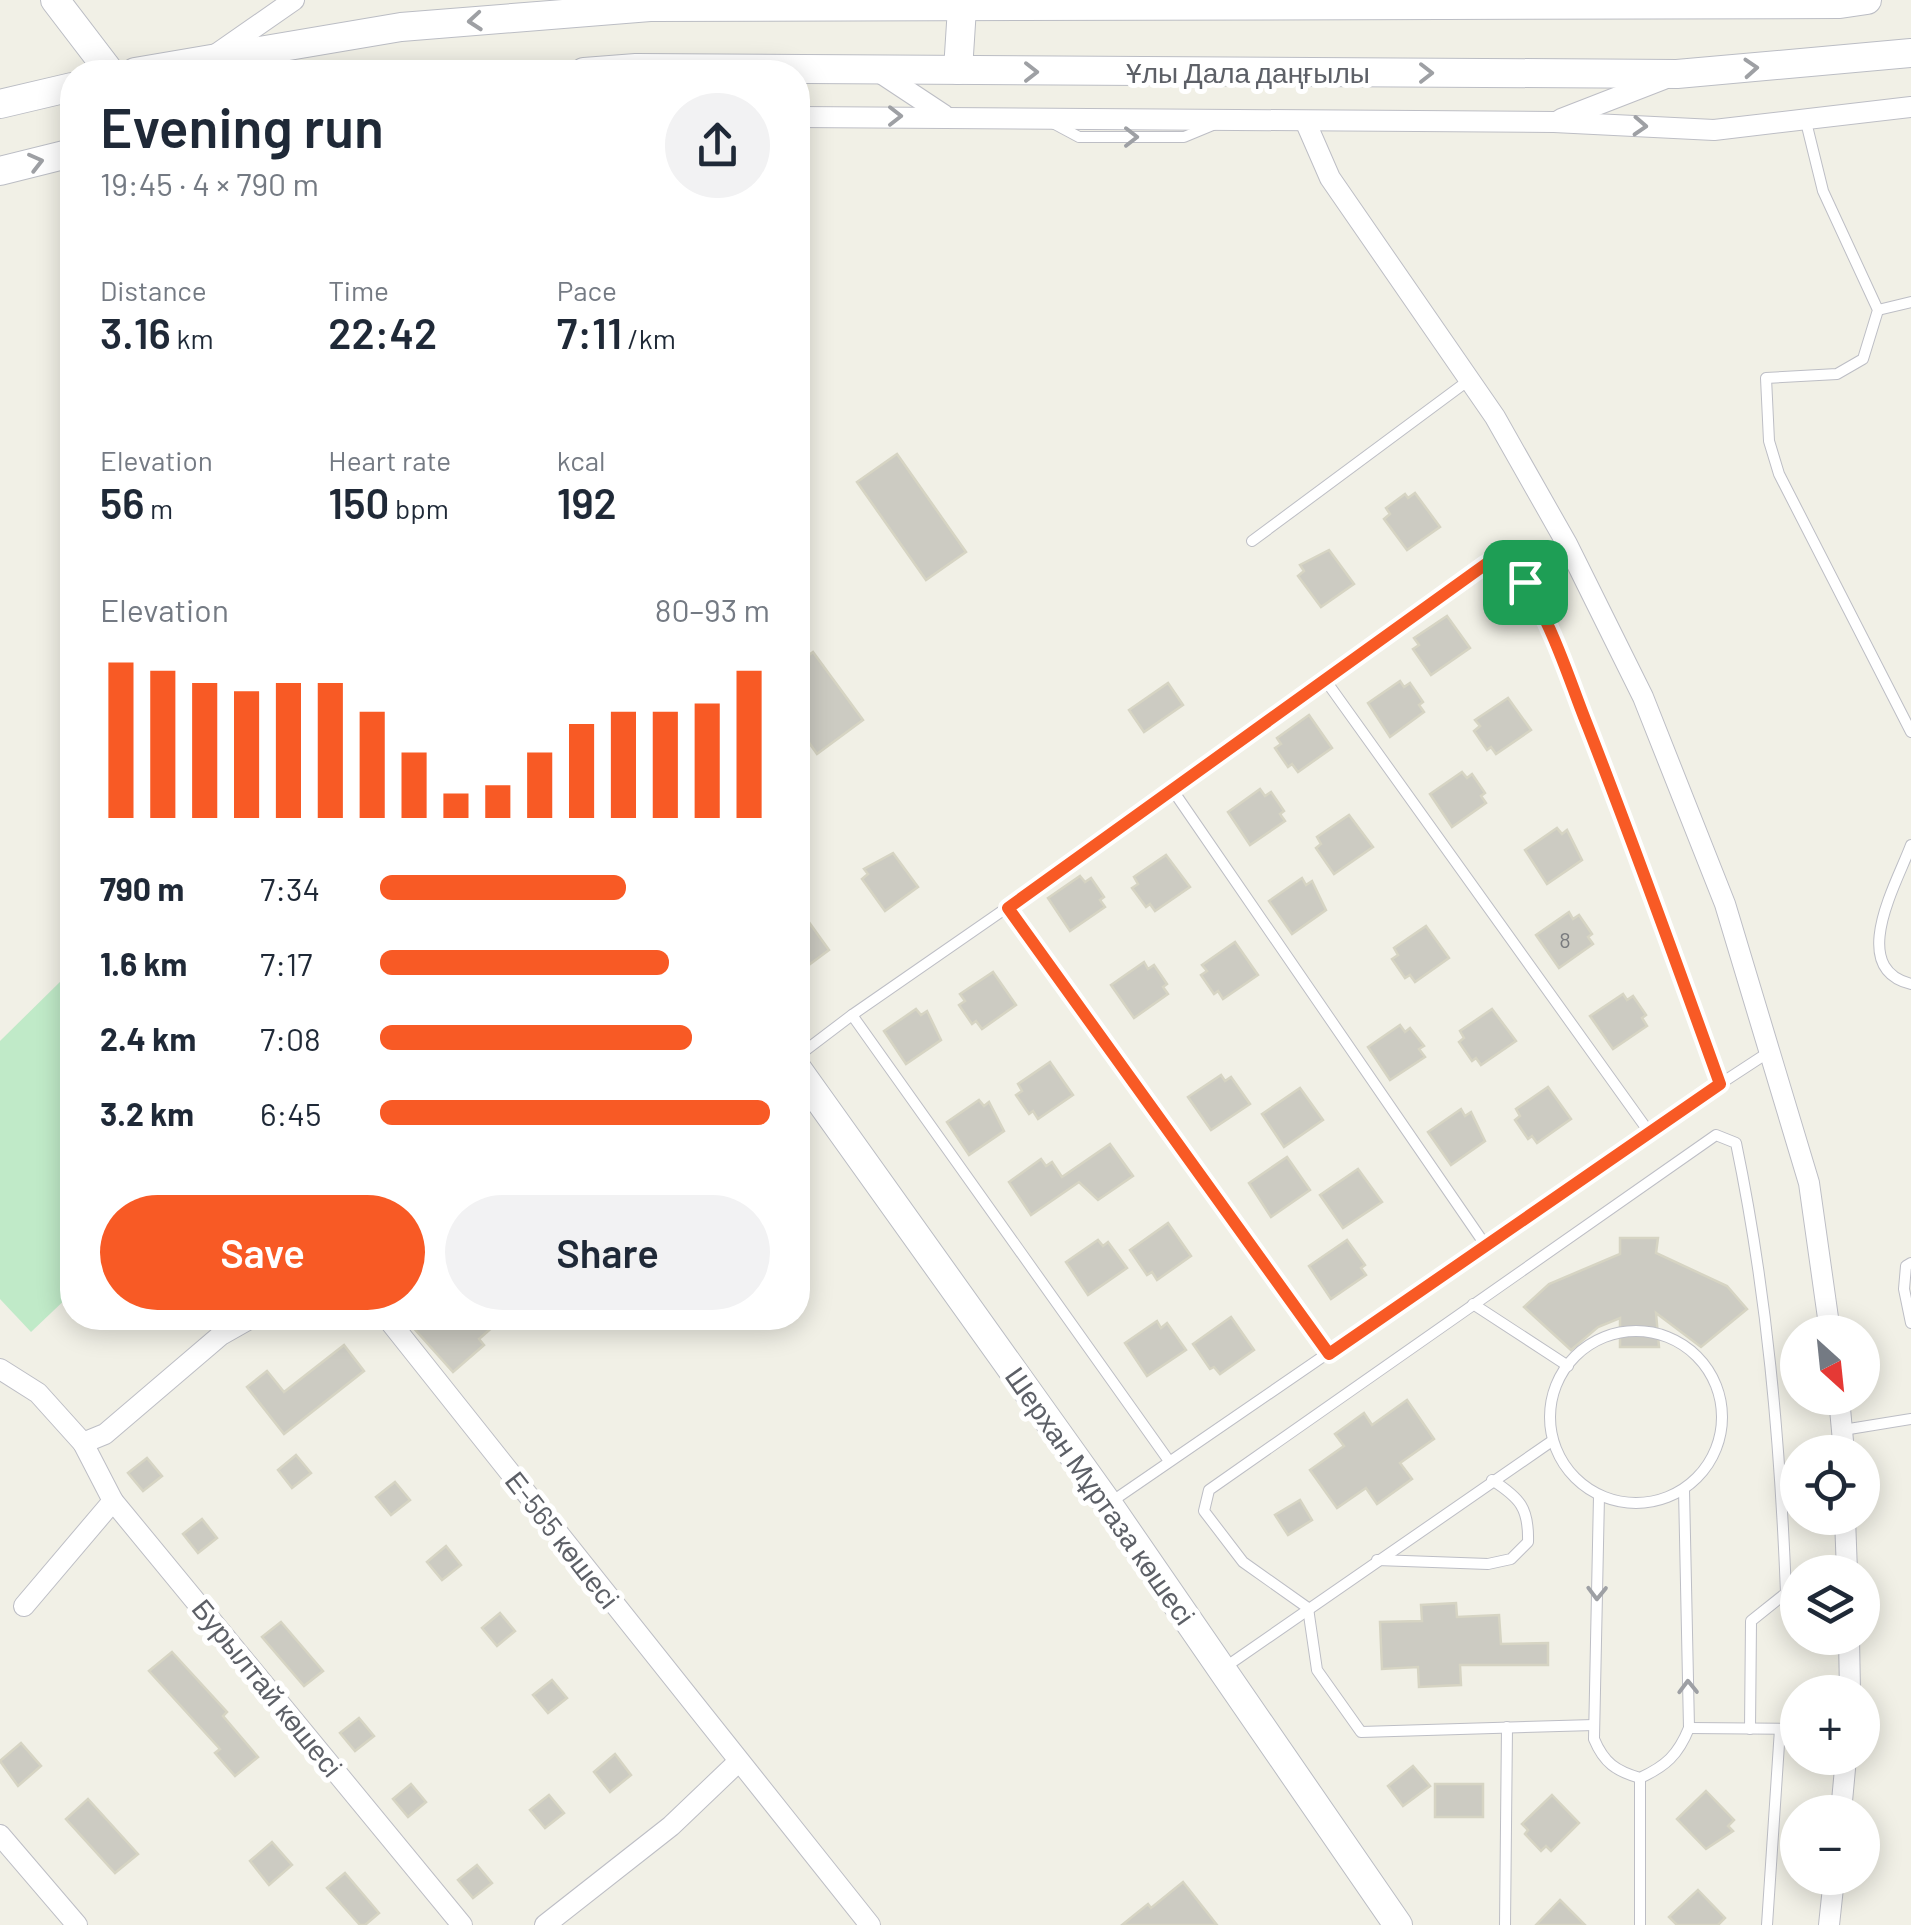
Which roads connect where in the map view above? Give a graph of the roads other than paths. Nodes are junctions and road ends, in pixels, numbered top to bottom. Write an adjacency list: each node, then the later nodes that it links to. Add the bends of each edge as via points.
1 (54, 0): 7 (main road)
2 (294, 0): 6 (street)
3 (1844, 1): 4 (main road)
4 (956, 4): 6 (main road, one-way to 6, via 650,6 401,27); 11 (main road)
5 (1911, 53): 12 (main road, Ұлы Дала даңғылы, one-way to 5)
6 (214, 56): 8 (main road)
7 (101, 60)
8 (194, 60)
9 (810, 69): 10 (main road, Ұлы Дала даңғылы)
10 (874, 69): 11 (main road, Ұлы Дала даңғылы); 16 (street)
11 (958, 70): 12 (main road, Ұлы Дала даңғылы, one-way to 12)
12 (1677, 74): 18 (street)
13 (60, 89): 14 (main road)
14 (0, 104)
15 (1911, 108): 19 (street)
16 (946, 116): 17 (street, one-way to 16); 20 (street, one-way to 20)
17 (810, 117)
18 (1554, 122): 19 (street, one-way to 19, via 1714,130); 20 (street)
19 (1806, 122): 24 (lane, via 1823,191)
20 (1306, 123): 25 (street, via 1330,178)
21 (60, 157): 22 (main road, one-way to 21)
22 (0, 171)
23 (1911, 302): 24 (lane)
24 (1878, 310): 28 (lane, via 1863,359 1837,374 1766,378 1767,418 1779,474)
25 (1470, 379): 26 (lane); 35 (street, via 1568,544 1643,697 1725,904)
26 (1252, 540)
27 (1326, 681): 29 (lane); 36 (lane, via 1486,564 1508,564 1525,582 1555,643); 38 (lane)
28 (1911, 732)
29 (1174, 792): 31 (lane); 39 (lane)
30 (1911, 846): 32 (lane, via 1876,938 1882,961)
31 (1008, 908): 33 (lane); 46 (lane)
32 (1911, 984)
33 (852, 1016): 34 (lane); 55 (lane)
34 (810, 1047)
35 (1769, 1052): 36 (lane); 42 (street, via 1809,1183)
36 (1720, 1084): 38 (lane)
37 (810, 1087): 60 (main road, Шерхан Мұртаза көшесі)
38 (1649, 1132): 39 (lane)
39 (1486, 1246): 46 (lane)
40 (1911, 1262): 43 (lane, via 1904,1290)
41 (1473, 1304): 47 (lane); 63 (lane, via 1209,1490 1204,1510 1243,1562); 68 (lane, via 1716,1134 1736,1143 1767,1310 1786,1593 1751,1621)
42 (1828, 1315)
43 (1911, 1323)
44 (232, 1330): 54 (street, via 105,1434)
45 (397, 1330): 70 (street, Е-565 көшесі)
46 (1329, 1354): 55 (lane)
47 (1568, 1366): 53 (lane, via 1556,1386); 57 (lane, via 1594,1343 1638,1330 1660,1334 1700,1361 1716,1386 1720,1428 1705,1469)
48 (0, 1370): 54 (street, Бурылтай көшесі, via 38,1393)
49 (1841, 1415): 51 (street)
50 (1911, 1420): 51 (lane)
51 (1843, 1430): 52 (street)
52 (1843, 1435)
53 (1552, 1441): 56 (lane); 58 (lane, via 1572,1474)
54 (84, 1443): 59 (street, Бурылтай көшесі)
55 (1170, 1461): 60 (lane)
56 (1492, 1480): 61 (lane); 61 (lane, via 1519,1497 1528,1516 1528,1542 1511,1559)
57 (1684, 1489): 58 (lane, via 1628,1504); 67 (lane, one-way to 57)
58 (1599, 1496): 65 (lane, one-way to 65)
59 (113, 1501): 62 (street); 75 (street, Бурылтай көшесі)
60 (1108, 1504): 64 (main road, Шерхан Мұртаза көшесі)
61 (1376, 1560): 63 (lane)
62 (24, 1606)
63 (1308, 1608): 64 (lane); 66 (lane, via 1316,1670 1361,1732)
64 (1222, 1670): 78 (main road, Шерхан Мұртаза көшесі)
65 (1594, 1725): 66 (lane); 71 (lane, via 1601,1756 1618,1772)
66 (1506, 1728): 79 (lane)
67 (1689, 1728): 68 (lane); 71 (lane, via 1665,1766)
68 (1750, 1729): 69 (lane)
69 (1780, 1729): 81 (lane)
70 (737, 1763): 76 (street, via 671,1826); 77 (street, Е-565 көшесі)
71 (1640, 1778): 80 (lane)
72 (0, 1835): 74 (street)
73 (1832, 1895): 82 (street)
74 (77, 1925)
75 (462, 1925)
76 (545, 1925)
77 (870, 1925)
78 (1398, 1925)
79 (1505, 1925)
80 (1640, 1925)
81 (1767, 1925)
82 (1829, 1925)

